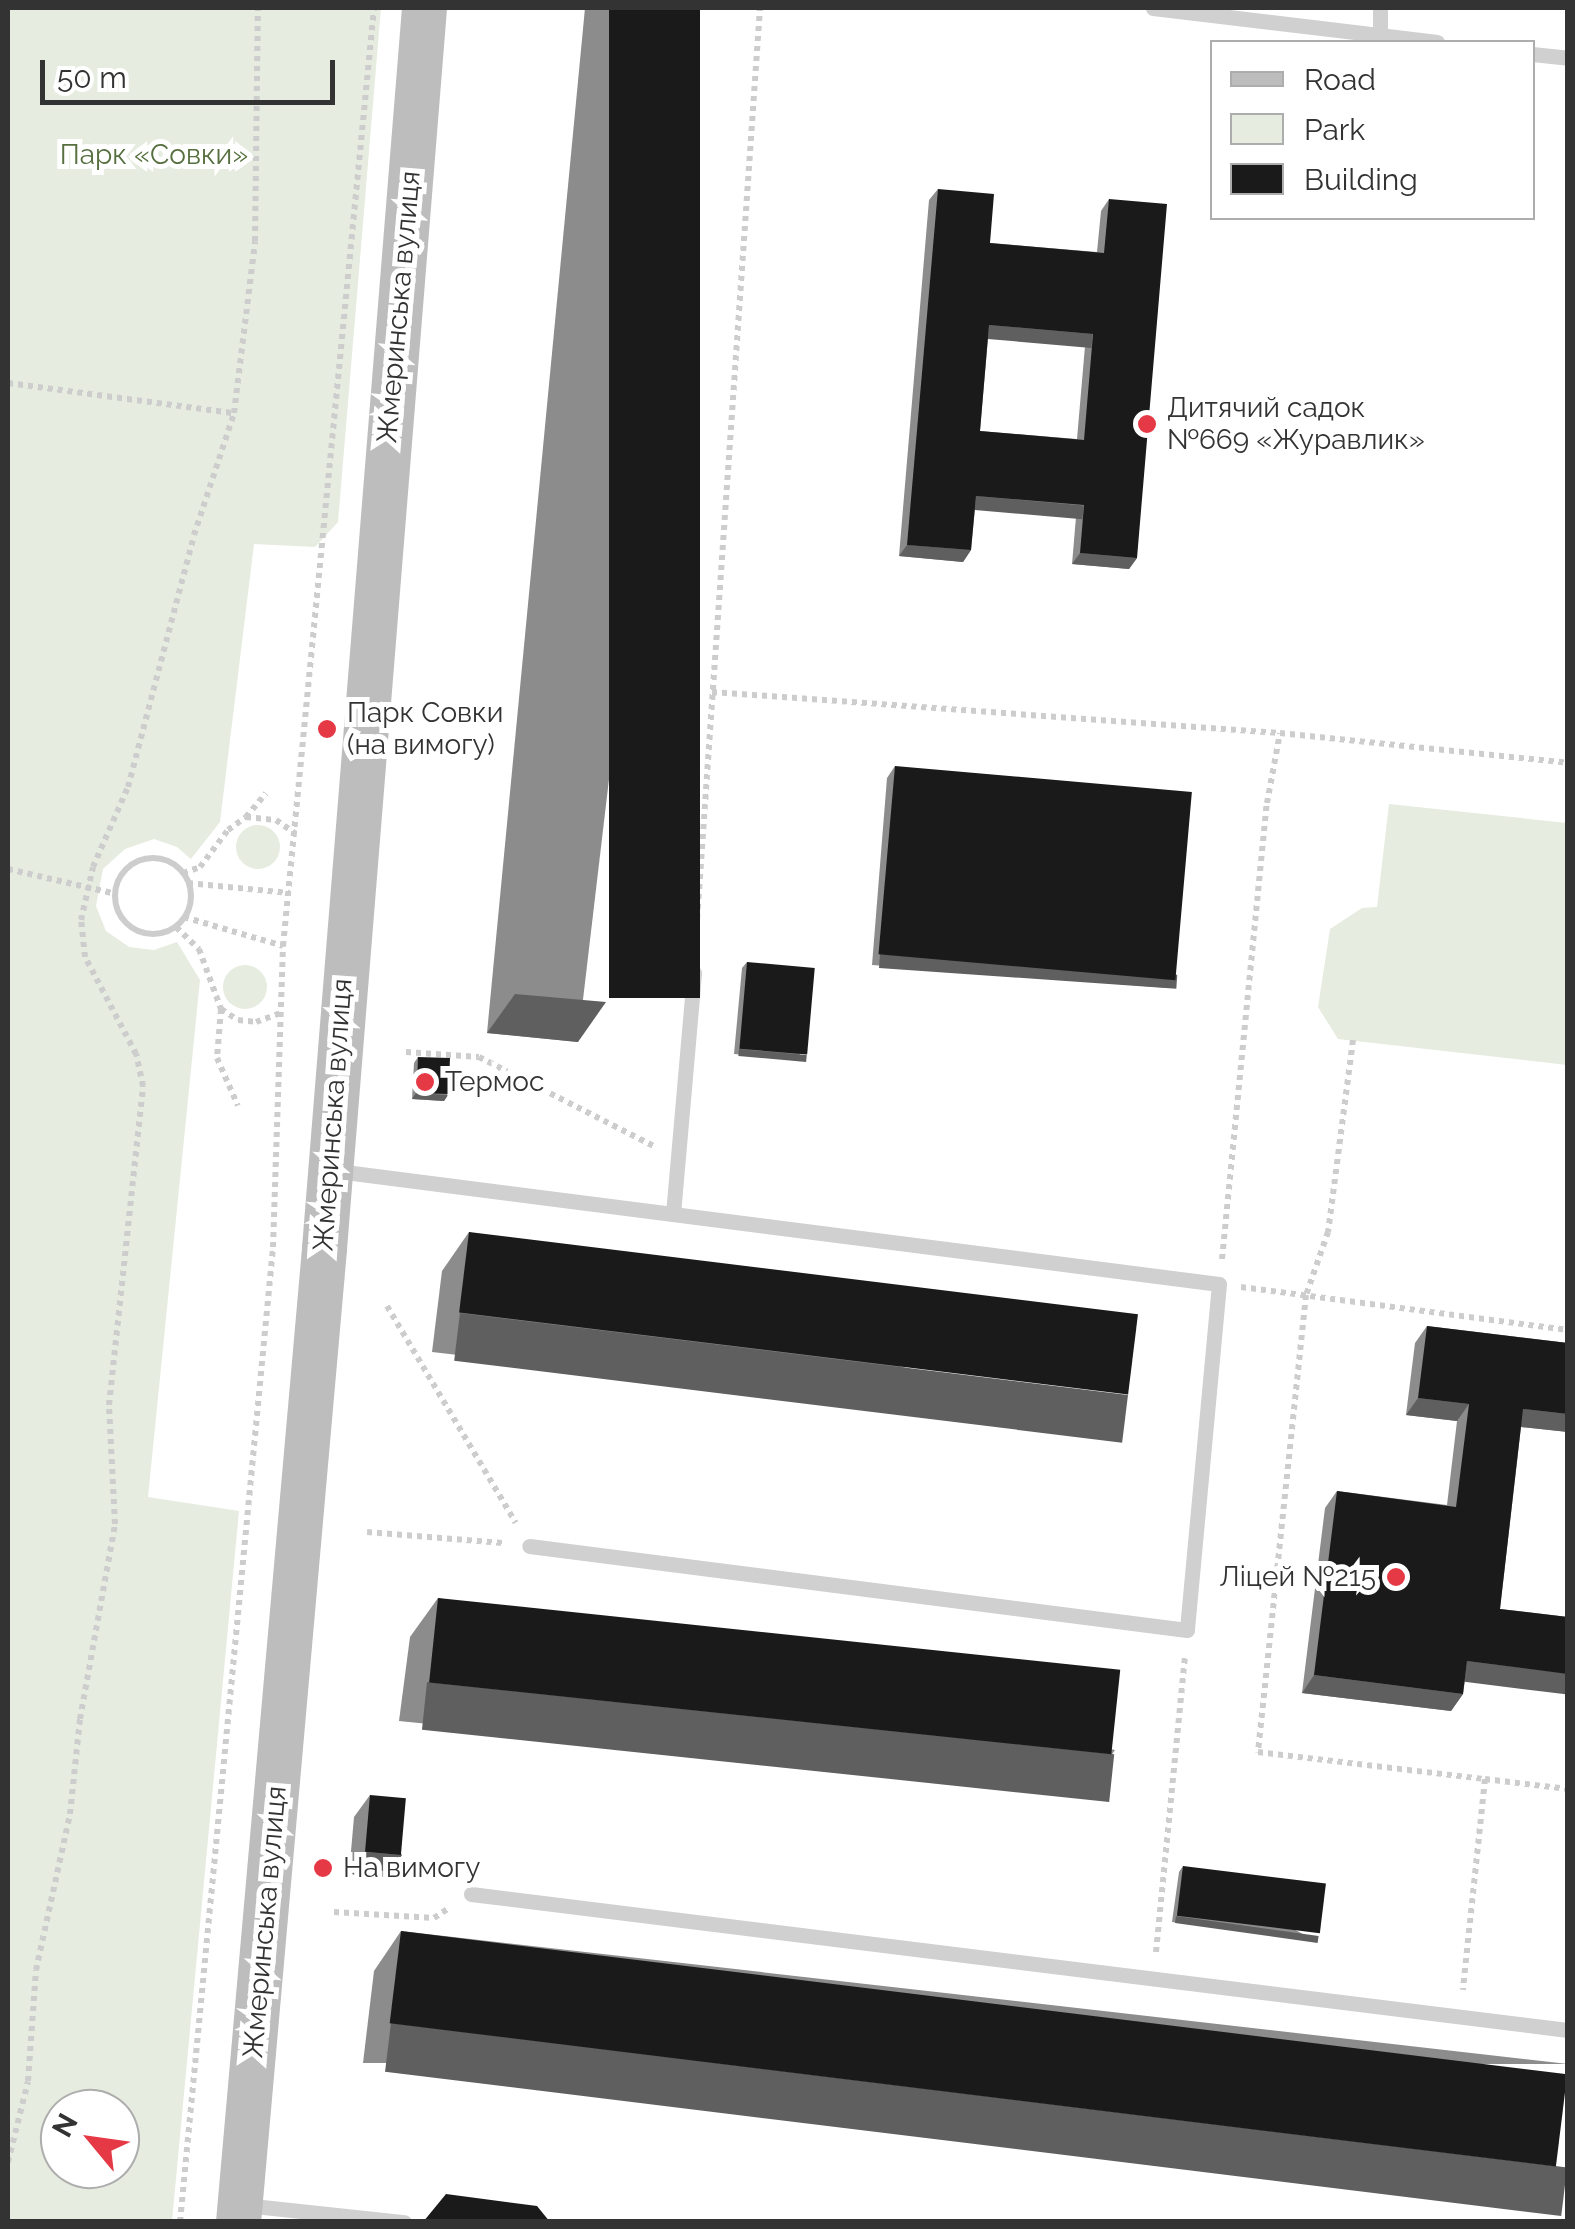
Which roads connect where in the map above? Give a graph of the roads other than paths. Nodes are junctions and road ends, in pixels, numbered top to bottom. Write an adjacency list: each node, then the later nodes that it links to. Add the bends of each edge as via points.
1 (424, 8): 10 (main road, Жмеринська вулиця)
2 (1153, 8): 4 (lane)
3 (1380, 8): 5 (lane)
4 (1209, 11): 5 (lane)
5 (1380, 36): 6 (lane)
6 (1417, 40)
7 (1535, 54): 8 (lane)
8 (1568, 58)
9 (694, 974): 11 (lane)
10 (328, 1170): 11 (lane); 15 (main road, Жмеринська вулиця)
11 (673, 1214): 12 (lane, via 1219,1284 1188,1630)
12 (529, 1546)
13 (471, 1894): 14 (lane)
14 (1568, 2030)
15 (239, 2213): 16 (lane)
16 (404, 2222)

